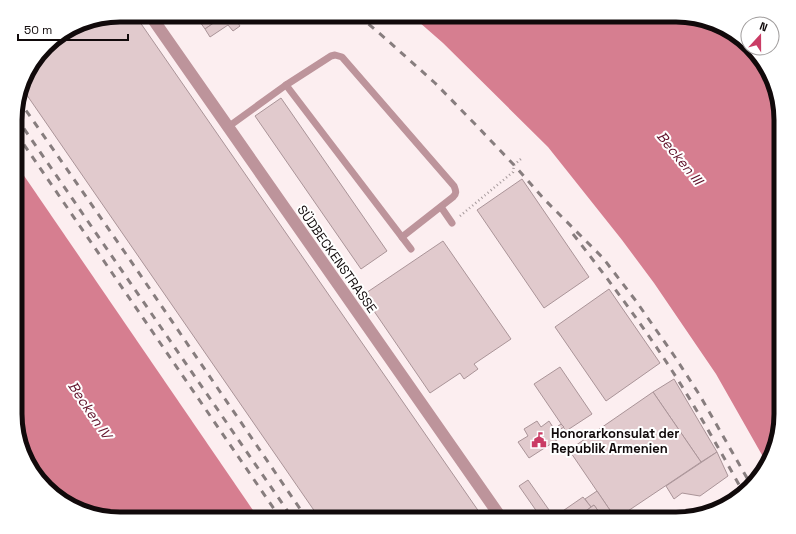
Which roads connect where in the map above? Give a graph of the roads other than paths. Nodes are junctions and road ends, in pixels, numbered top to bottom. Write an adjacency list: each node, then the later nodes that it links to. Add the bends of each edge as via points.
1 (155, 22): 3 (street, SÜDBECKENSTRASSE)
2 (286, 85): 3 (lane); 4 (lane, via 331,56 342,57 454,186 456,194); 6 (lane)
3 (228, 127): 8 (street, SÜDBECKENSTRASSE)
4 (441, 207): 5 (lane); 6 (lane)
5 (452, 223)
6 (402, 237): 7 (lane)
7 (411, 249)
8 (497, 512)

